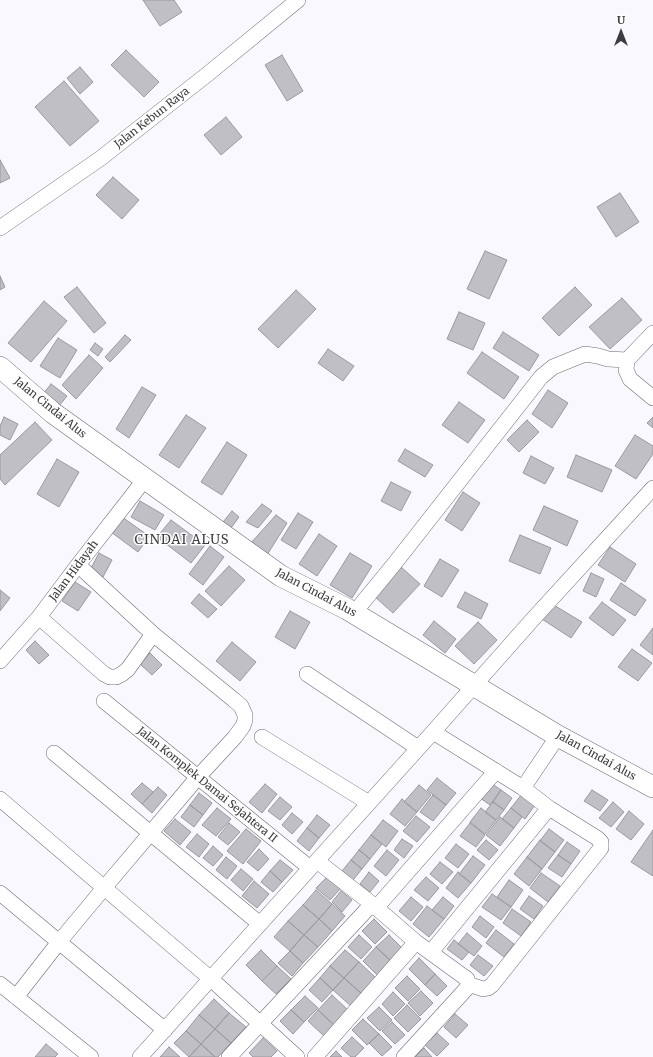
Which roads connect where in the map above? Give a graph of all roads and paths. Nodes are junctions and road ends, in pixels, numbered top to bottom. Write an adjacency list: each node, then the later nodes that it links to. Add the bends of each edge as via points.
1 (298, 0): 2 (street, Jalan Kebun Raya, via 102,158)
2 (0, 228)
3 (653, 333): 4 (street)
4 (627, 360): 6 (street, via 626,370 630,379); 10 (street, via 585,354 553,367 541,377)
5 (0, 367): 7 (street, Jalan Cindai Alus, via 53,413)
6 (653, 398)
7 (145, 479): 9 (street, Jalan Hidayah); 10 (street, Jalan Cindai Alus, via 281,576)
8 (653, 488): 15 (street)
9 (78, 565): 11 (street, Jalan Hidayah); 12 (street)
10 (354, 613): 15 (street, Jalan Cindai Alus)
11 (39, 617): 12 (street, via 104,674 116,677 128,669); 13 (street, Jalan Hidayah)
12 (153, 634): 23 (street, via 242,706 245,715 243,726 235,737)
13 (0, 661)
14 (307, 674): 20 (street)
15 (475, 685): 17 (street); 18 (street, Jalan Cindai Alus)
16 (104, 702): 23 (street, Jalan Komplek Damai Sejahtera II)
17 (433, 732): 20 (street); 22 (street)
18 (558, 736): 24 (street); 25 (street, Jalan Cindai Alus)
19 (262, 737): 27 (street)
20 (418, 748): 27 (street)
21 (54, 754): 29 (street)
22 (496, 771): 24 (street); 33 (street)
23 (198, 777): 29 (street); 30 (street, Jalan Komplek Damai Sejahtera II)
24 (523, 788): 28 (street)
25 (653, 788)
26 (0, 799): 31 (street)
27 (368, 803): 30 (street)
28 (549, 808): 37 (street); 40 (street, via 597,838 601,848 492,986 483,989)
29 (151, 833): 31 (street); 34 (street)
30 (313, 865): 33 (street, Jalan Komplek Damai Sejahtera II); 34 (street)
31 (104, 888): 35 (street); 38 (street)
32 (0, 893): 35 (street)
33 (374, 906): 36 (street, Jalan Komplek Damai Sejahtera II); 42 (street)
34 (260, 924): 38 (street)
35 (59, 942): 41 (street); 43 (street)
36 (416, 942): 37 (street, Jalan Komplek Damai Sejahtera II); 48 (street)
37 (431, 952): 40 (street, Jalan Komplek Damai Sejahtera II, via 467,979)
38 (211, 979): 42 (street); 43 (street)
39 (0, 984): 41 (street)
40 (468, 984): 49 (street)
41 (16, 997): 44 (street)
42 (261, 1024): 46 (street); 47 (street)
43 (165, 1030): 45 (street)
44 (91, 1057)
45 (140, 1057)
46 (229, 1057)
47 (297, 1057)
48 (315, 1057)
49 (404, 1057)

